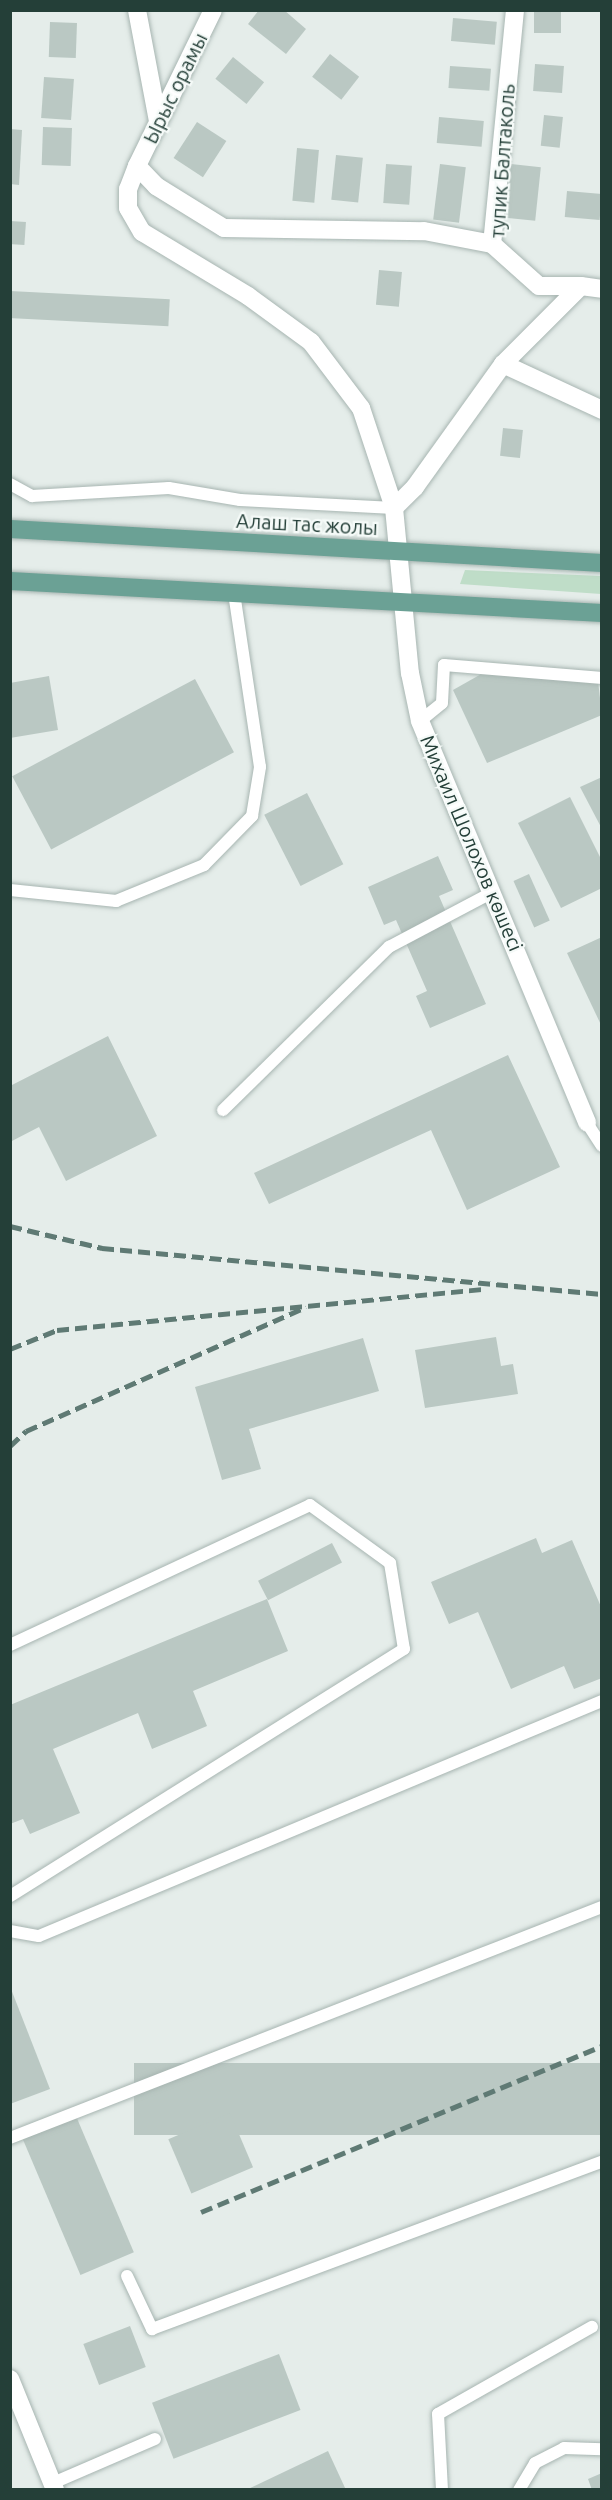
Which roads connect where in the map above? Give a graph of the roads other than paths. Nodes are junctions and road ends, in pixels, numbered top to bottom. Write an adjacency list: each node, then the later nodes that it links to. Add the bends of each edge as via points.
1 (137, 10): 4 (street)
2 (213, 10): 4 (street, Ырыс орамы)
3 (515, 10): 6 (street, тупик Балтаколь)
4 (158, 122): 5 (street, Ырыс орамы)
5 (137, 166): 6 (street, via 156,186 224,228 424,231); 12 (street, Ырыс орамы, via 128,189 128,208 142,232 286,322 351,389)
6 (492, 244): 7 (street, тупик Балтаколь, via 539,286)
7 (581, 286): 8 (street); 9 (street)
8 (602, 289)
9 (503, 364): 10 (street); 12 (street, via 445,438 415,487)
10 (602, 410)
11 (10, 484): 12 (lane, via 32,496 169,488 240,500)
12 (394, 508): 14 (street, Михаил Шолохов көшесі)
13 (10, 529): 14 (main road, Алаш тас жолы)
14 (400, 552): 15 (main road, Алаш тас жолы); 18 (street, Михаил Шолохов көшесі)
15 (602, 563)
16 (10, 580): 17 (main road)
17 (234, 592): 18 (main road); 22 (lane, via 260,767 252,816 204,865 116,901)
18 (404, 604): 19 (main road); 21 (street, Михаил Шолохов көшесі)
19 (602, 613)
20 (602, 678): 21 (lane, via 444,665 442,703)
21 (420, 721): 23 (street, Михаил Шолохов көшесі)
22 (10, 890)
23 (493, 892): 24 (lane, via 388,947); 25 (street, Михаил Шолохов көшесі)
24 (223, 1110)
25 (587, 1123): 26 (lane)
26 (602, 1146)
27 (10, 1645): 29 (lane, via 310,1504 390,1563 404,1649)
28 (602, 1701): 31 (lane, via 39,1936)
29 (10, 1896)
30 (602, 1907): 32 (lane)
31 (10, 1931)
32 (10, 2138)
33 (602, 2162): 34 (lane, via 152,2329)
34 (127, 2276)
35 (592, 2327): 40 (lane, via 438,2414)
36 (10, 2379): 39 (street)
37 (155, 2439): 39 (lane)
38 (602, 2449): 41 (lane, via 564,2448 535,2463)
39 (54, 2486)
40 (442, 2490)
41 (519, 2490)

